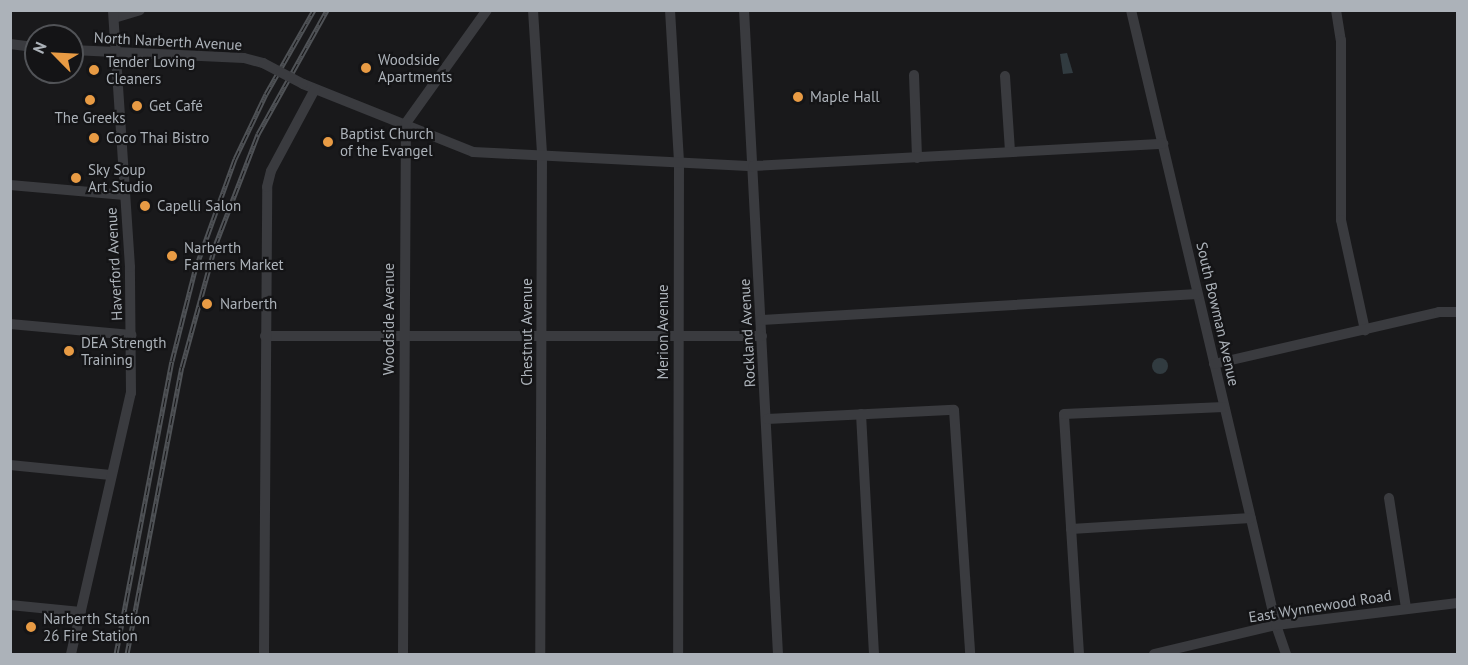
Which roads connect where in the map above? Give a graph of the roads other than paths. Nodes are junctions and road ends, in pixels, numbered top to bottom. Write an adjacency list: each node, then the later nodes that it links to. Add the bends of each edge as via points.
1 (140, 10): 8 (street)
2 (487, 10): 14 (street)
3 (533, 10): 17 (street, Chestnut Avenue)
4 (670, 10): 19 (street, Merion Avenue)
5 (744, 10): 20 (street, Rockland Avenue)
6 (1131, 10): 15 (street, South Bowman Avenue)
7 (1336, 10): 27 (street, via 1341,40 1341,220)
8 (114, 14): 10 (street, Haverford Avenue)
9 (84, 51): 10 (street, North Narberth Avenue)
10 (116, 55): 13 (street, North Narberth Avenue, bridge, via 244,58); 22 (street, Haverford Avenue)
11 (914, 75): 18 (street)
12 (1005, 76): 16 (street)
13 (315, 89): 14 (street, North Narberth Avenue); 31 (street, via 271,171 267,187)
14 (406, 123): 17 (street, North Narberth Avenue, via 473,152); 29 (street, Woodside Avenue)
15 (1163, 144): 16 (street, North Narberth Avenue); 23 (street, South Bowman Avenue)
16 (1010, 151): 18 (street, North Narberth Avenue)
17 (542, 155): 19 (street, North Narberth Avenue); 30 (street, Chestnut Avenue)
18 (917, 158): 20 (street, North Narberth Avenue)
19 (679, 163): 20 (street, North Narberth Avenue); 32 (street, Merion Avenue)
20 (753, 166): 25 (street, Rockland Avenue)
21 (10, 185): 22 (street)
22 (125, 195): 28 (street, Haverford Avenue)
23 (1197, 294): 25 (street); 34 (street, South Bowman Avenue)
24 (1458, 312): 27 (street, via 1439,312)
25 (761, 320): 33 (street, Rockland Avenue)
26 (10, 324): 28 (street)
27 (1365, 330): 34 (street)
28 (132, 335): 39 (street, Haverford Avenue, via 131,393)
29 (404, 335): 30 (street); 31 (street); 50 (street, Woodside Avenue)
30 (543, 335): 32 (street); 51 (street, Chestnut Avenue)
31 (266, 336): 49 (street)
32 (678, 336): 33 (street); 52 (street, Merion Avenue)
33 (762, 336): 37 (street, Rockland Avenue)
34 (1214, 364): 35 (street, South Bowman Avenue)
35 (1224, 406): 41 (street, South Bowman Avenue); 42 (street, via 1064,414)
36 (861, 414): 37 (street); 54 (street); 55 (street, via 954,410)
37 (767, 419): 53 (street, Rockland Avenue)
38 (10, 465): 39 (street)
39 (111, 475): 46 (street, Haverford Avenue)
40 (1389, 498): 45 (street)
41 (1251, 518): 42 (street); 47 (street, South Bowman Avenue)
42 (1071, 529): 56 (street)
43 (1458, 603): 45 (street, East Wynnewood Road)
44 (10, 605): 46 (street)
45 (1406, 608): 47 (street, East Wynnewood Road)
46 (81, 612): 48 (street, Haverford Avenue)
47 (1276, 625): 57 (street, East Wynnewood Road); 58 (street, South Bowman Avenue)
48 (71, 654)
49 (264, 654)
50 (403, 654)
51 (540, 654)
52 (678, 654)
53 (778, 654)
54 (874, 654)
55 (970, 654)
56 (1079, 654)
57 (1154, 654)
58 (1286, 654)

